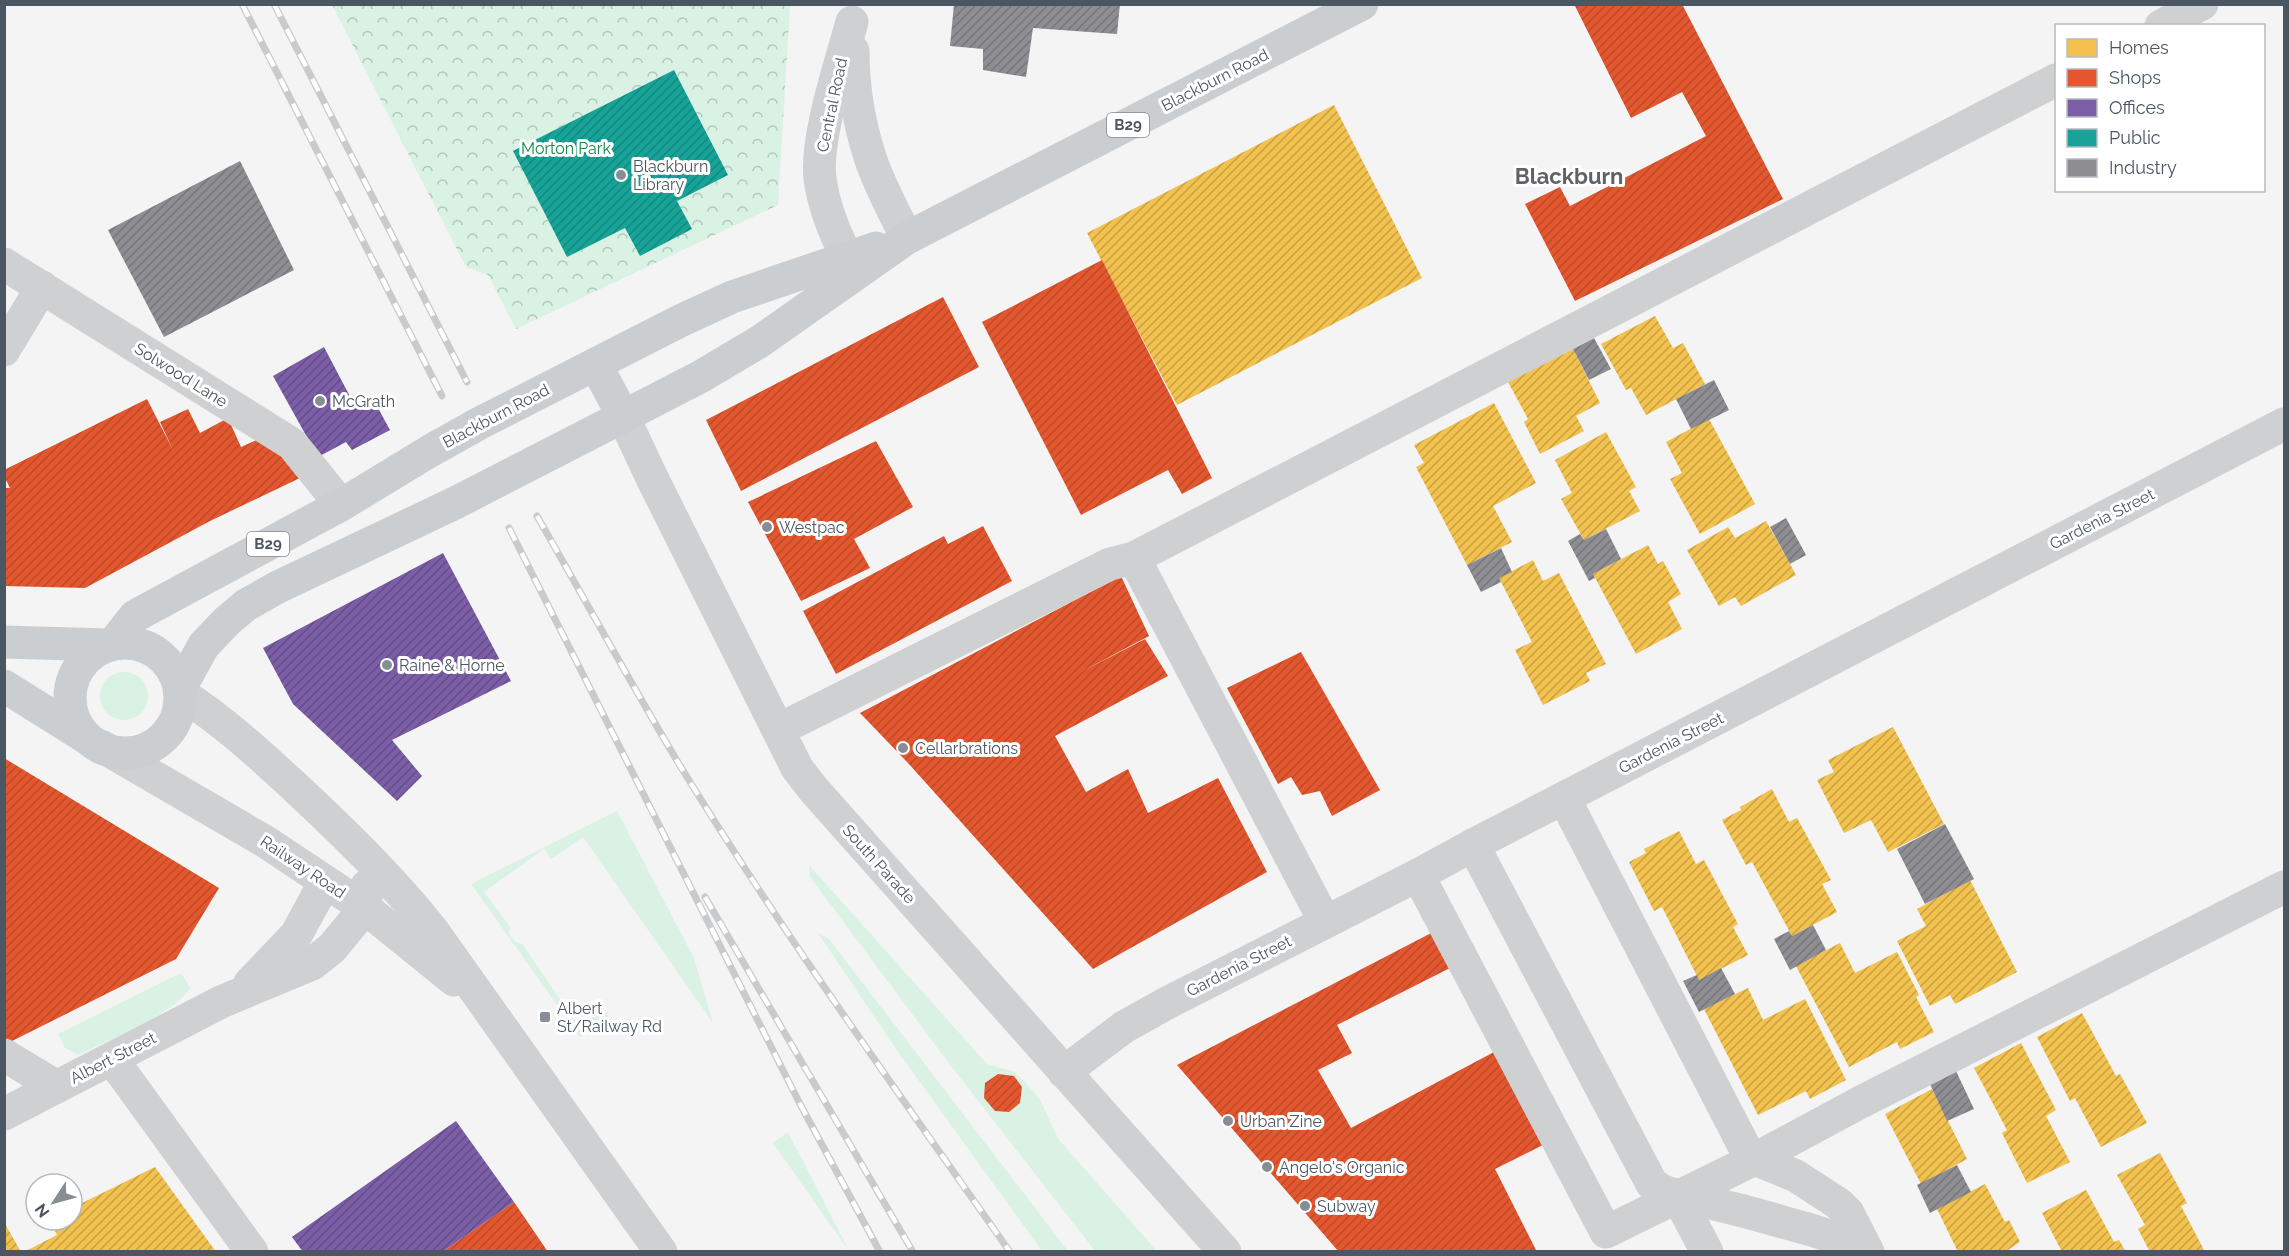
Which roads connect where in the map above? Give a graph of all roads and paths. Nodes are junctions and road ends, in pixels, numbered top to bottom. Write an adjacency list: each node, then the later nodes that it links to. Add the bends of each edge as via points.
1 (1362, 4): 6 (main road, Blackburn Road / B29)
2 (2202, 4): 4 (street)
3 (853, 13): 6 (street, Central Road, via 853,76 860,120 870,158); 7 (street, Central Road, via 821,146 820,177 830,217)
4 (2165, 24)
5 (2055, 81): 15 (street)
6 (907, 238): 7 (main road, Blackburn Road / B29)
7 (858, 261): 11 (main road, Blackburn Road / B29, via 732,297); 12 (main road, Blackburn Road / B29, via 759,342)
8 (4, 264): 9 (street, Solwood Lane)
9 (42, 287): 10 (street); 14 (street, Solwood Lane, via 292,444)
10 (4, 350)
11 (596, 365): 12 (main road); 14 (main road, Blackburn Road / B29, via 470,429)
12 (623, 416): 19 (main road, Blackburn Road / B29, via 246,605 204,645); 20 (street, South Parade)
13 (2284, 424): 22 (street, Gardenia Street)
14 (341, 505): 17 (main road, Blackburn Road / B29, via 135,616)
15 (1134, 558): 20 (street, via 1110,564); 29 (street)
16 (4, 642): 17 (main road)
17 (111, 645): 19 (main road, via 142,645 155,652 175,674); 21 (main road, B29, via 87,658 72,687 75,720)
18 (4, 686): 21 (main road, Railway Road / B29)
19 (180, 691): 21 (main road, B29, via 175,721 157,743 129,752 115,752); 24 (street, Railway Road, via 236,733)
20 (778, 730): 34 (street, South Parade, via 797,768 814,790)
21 (96, 743): 26 (street, Railway Road, via 266,842)
22 (1564, 798): 23 (street, Gardenia Street); 37 (street, via 1730,1120)
23 (1473, 845): 25 (street, Gardenia Street); 38 (street, via 1646,1175 1660,1190)
24 (370, 860): 26 (street); 28 (street); 31 (street, Railway Road, via 433,931)
25 (1418, 875): 29 (street, Gardenia Street); 38 (street, via 1606,1232)
26 (325, 882): 28 (street, Railway Road); 30 (street, Albert Street, via 296,935 253,981)
27 (2284, 887): 37 (street)
28 (364, 908): 30 (street, Albert Street, via 332,948 312,964); 31 (street, Railway Road)
29 (1325, 922): 34 (street, Gardenia Street, via 1124,1027)
30 (221, 1002): 33 (street, Albert Street)
31 (490, 1010): 40 (street, Railway Road)
32 (4, 1055): 35 (street)
33 (112, 1059): 35 (street, Albert Street); 39 (street)
34 (1064, 1072): 41 (street, South Parade)
35 (57, 1087): 36 (street, Albert Street)
36 (4, 1114)
37 (1755, 1159): 38 (street); 44 (street, via 1797,1176 1839,1204)
38 (1677, 1196): 42 (street); 43 (street, via 1829,1236)
39 (252, 1251)
40 (661, 1251)
41 (1225, 1251)
42 (1707, 1251)
43 (1859, 1251)
44 (1868, 1251)

